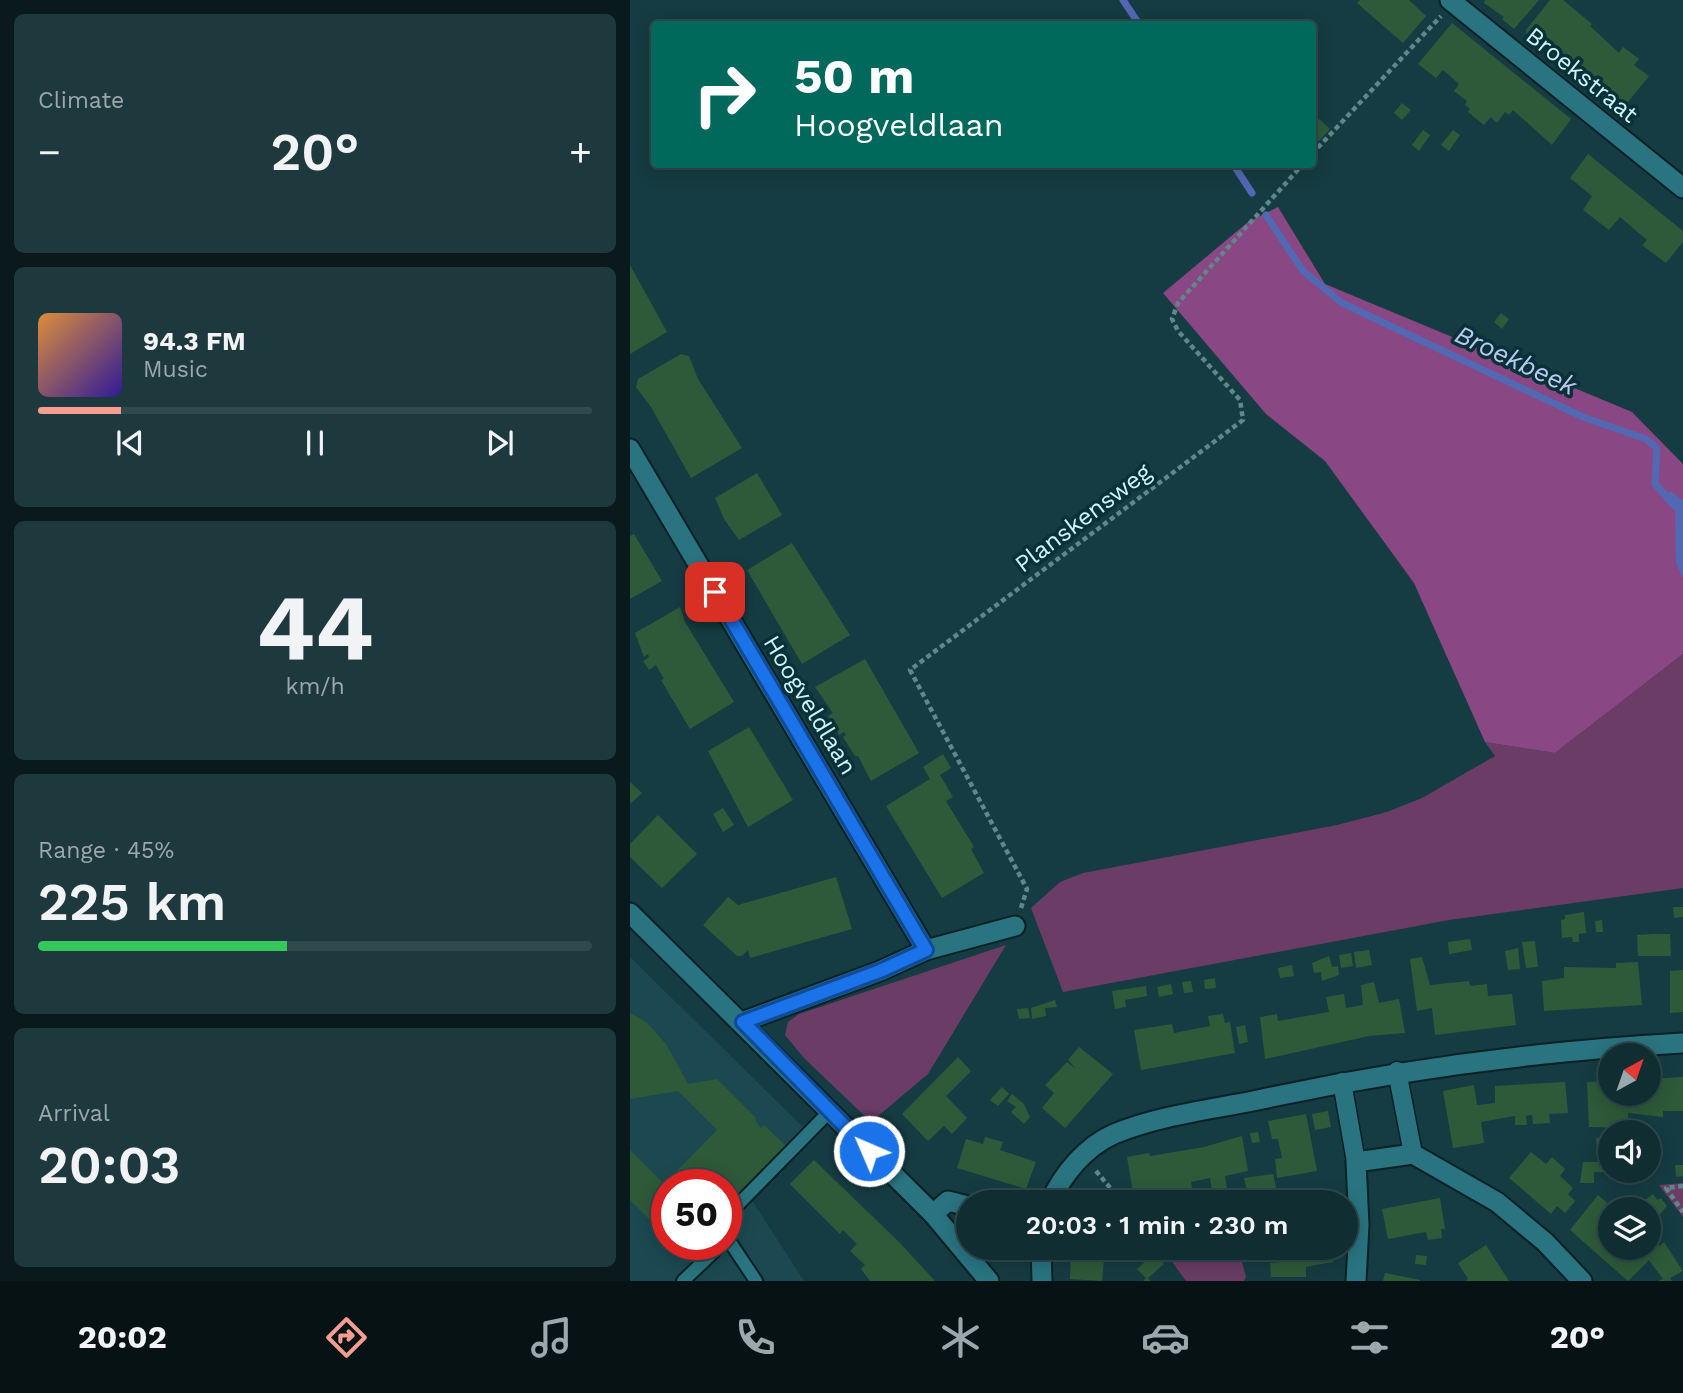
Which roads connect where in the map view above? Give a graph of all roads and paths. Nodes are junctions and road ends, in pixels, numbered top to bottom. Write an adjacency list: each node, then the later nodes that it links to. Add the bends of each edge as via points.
1 (1452, 1): 2 (path); 4 (street, Broekstraat)
2 (1316, 150)
3 (1299, 168): 7 (path, Planskensweg, via 1178,303 1172,318 1178,331 1240,400 1243,421 910,670 1027,889)
4 (1683, 188)
5 (630, 449): 8 (street, Hoogveldlaan)
6 (630, 913): 9 (street)
7 (1015, 926): 8 (street)
8 (926, 950): 9 (street)
9 (743, 1022): 13 (street)
10 (1683, 1043): 11 (street, via 1596,1048)
11 (1397, 1071): 12 (street); 14 (street)
12 (1342, 1082): 15 (street, via 1113,1134); 16 (street)
13 (830, 1111): 20 (lane); 23 (street)
14 (1413, 1154): 16 (street); 36 (street, via 1497,1202 1545,1241)
15 (1082, 1156): 18 (street); 19 (path)
16 (1356, 1162): 35 (street)
17 (1683, 1186): 22 (path, via 1666,1188)
18 (1056, 1190)
19 (1112, 1190)
20 (742, 1201)
21 (956, 1203): 23 (street, via 948,1201)
22 (1683, 1212)
23 (933, 1214): 24 (street)
24 (956, 1240)
25 (705, 1260): 30 (lane)
26 (740, 1260): 31 (lane)
27 (972, 1260): 32 (street)
28 (979, 1260): 33 (street)
29 (1041, 1260): 34 (street)
30 (683, 1281)
31 (756, 1281)
32 (989, 1281)
33 (1007, 1281)
34 (1042, 1281)
35 (1356, 1281)
36 (1582, 1281)

